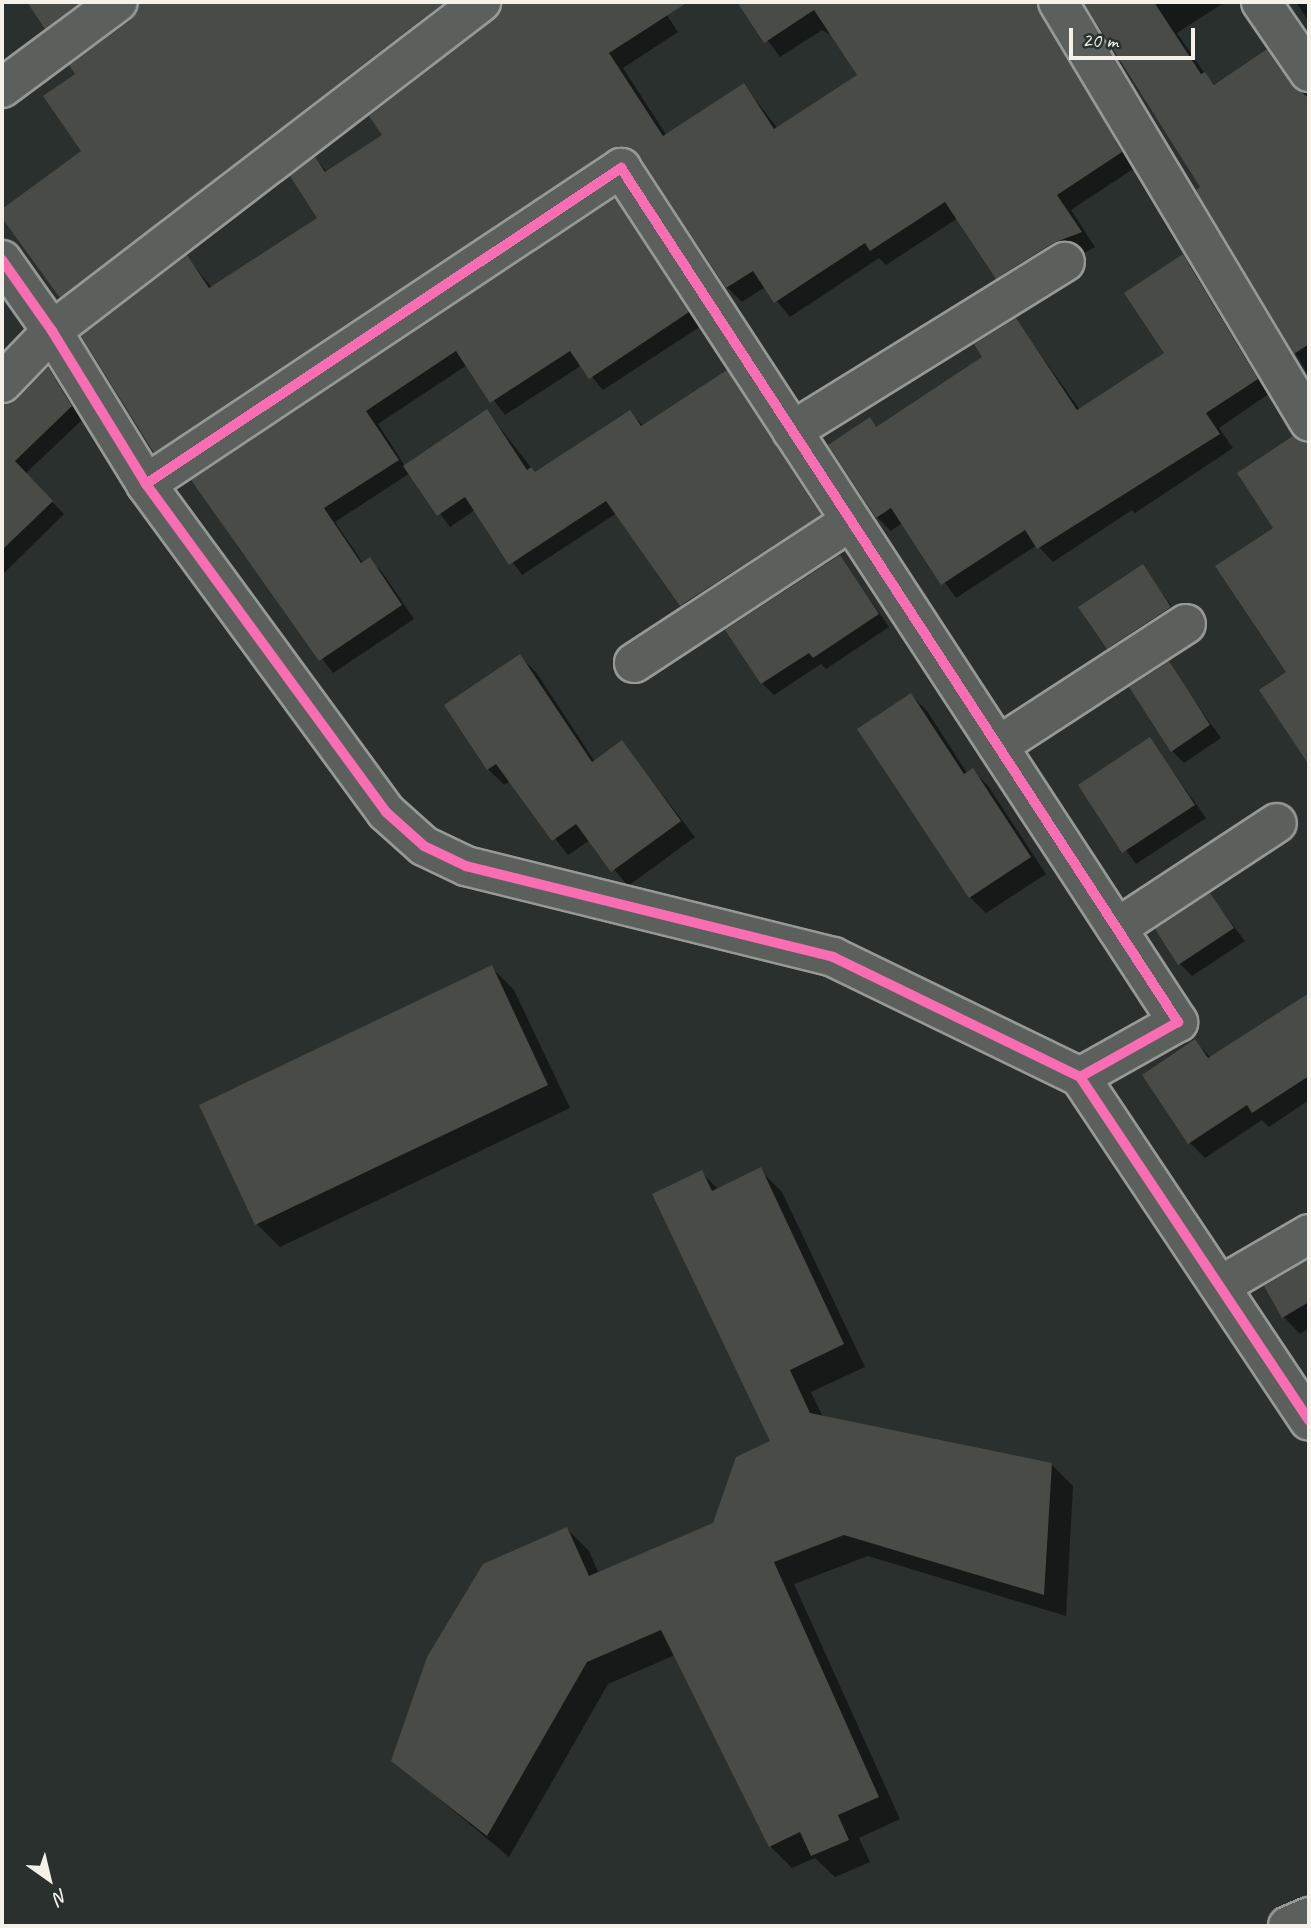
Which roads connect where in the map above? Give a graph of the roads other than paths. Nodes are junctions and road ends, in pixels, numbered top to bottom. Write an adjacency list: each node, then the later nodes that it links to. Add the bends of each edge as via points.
1 (118, 2): 6 (street)
2 (481, 2): 9 (street)
3 (1058, 2): 11 (street)
4 (1261, 2): 5 (street)
5 (1309, 72)
6 (2, 88)
7 (2, 260): 9 (street)
8 (1065, 262): 12 (street)
9 (52, 331): 10 (street); 13 (street)
10 (2, 383)
11 (1309, 422)
12 (792, 431): 13 (street, via 621,167); 14 (street)
13 (146, 484): 20 (street, via 386,812 424,846 466,866 833,957)
14 (852, 521): 16 (street); 17 (street)
15 (1186, 624): 17 (street)
16 (634, 663)
17 (998, 746): 19 (street)
18 (1277, 823): 19 (street)
19 (1117, 928): 20 (street, via 1178,1022)
20 (1080, 1077): 22 (street)
21 (1309, 1234): 22 (street)
22 (1220, 1286): 23 (street)
23 (1309, 1421)
24 (1309, 1917): 25 (street)
25 (1288, 1926)

